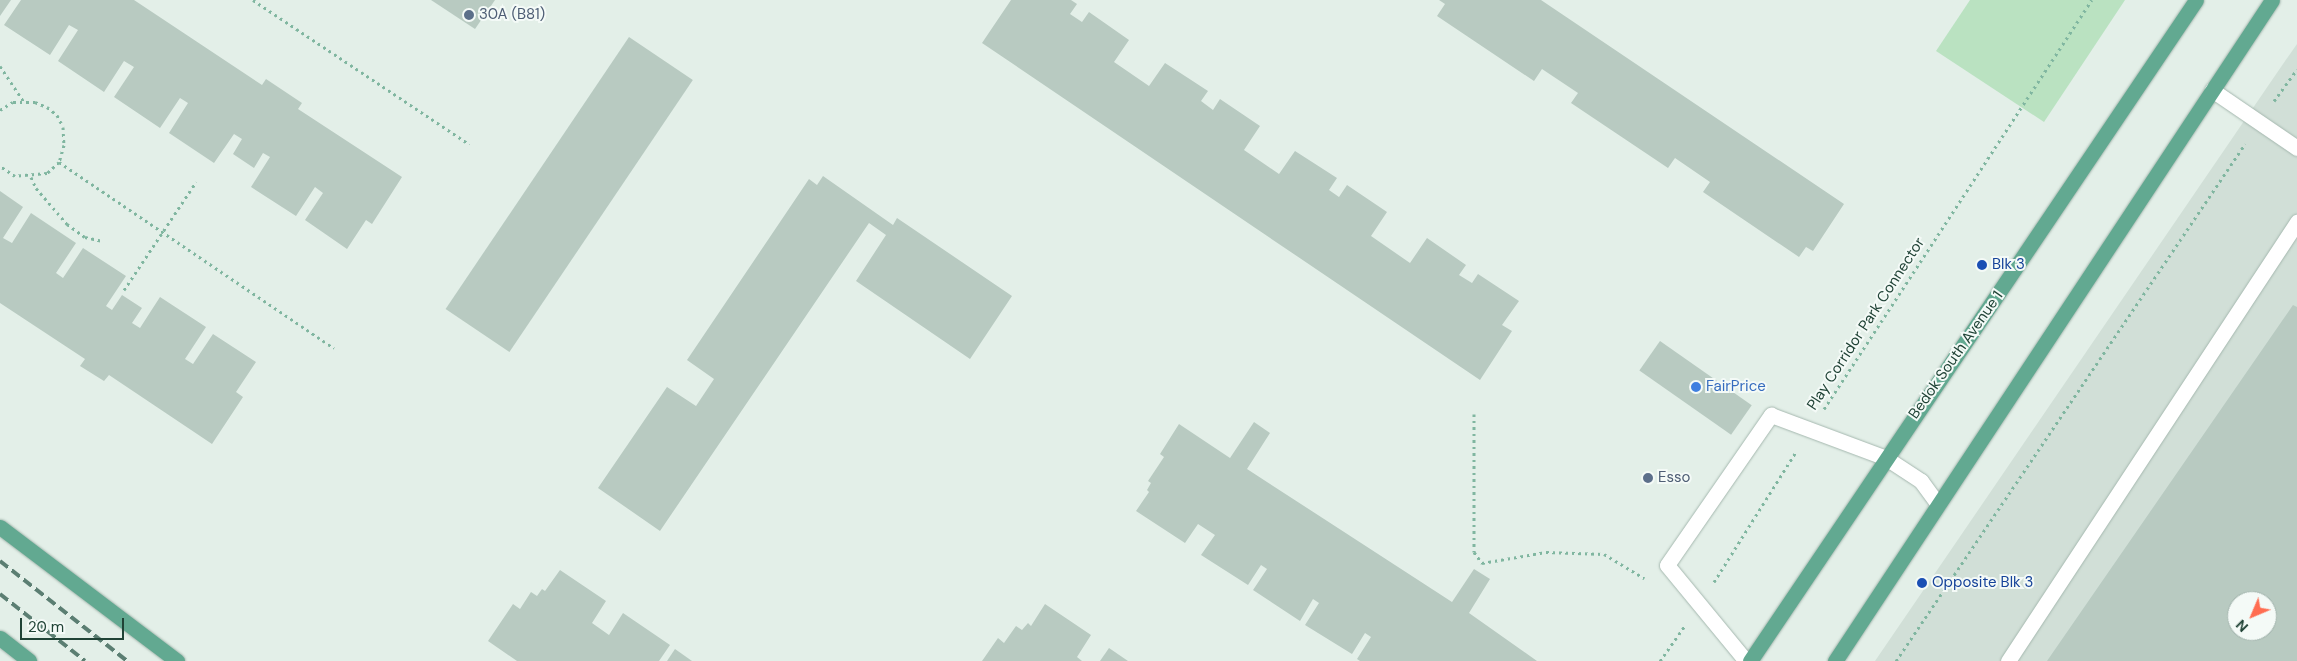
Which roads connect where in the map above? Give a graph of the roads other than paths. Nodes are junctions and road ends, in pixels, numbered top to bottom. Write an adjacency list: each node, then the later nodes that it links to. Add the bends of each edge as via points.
1 (2196, 0): 6 (main road, Bedok South Avenue 1)
2 (2272, 0): 3 (main road)
3 (2212, 90): 4 (lane); 7 (main road)
4 (2297, 148)
5 (2295, 231): 14 (lane)
6 (1886, 458): 7 (lane, via 1921,481); 12 (main road, Bedok South Avenue 1); 12 (lane, via 1771,415 1667,565)
7 (1938, 504): 13 (main road)
8 (0, 527): 11 (main road)
9 (0, 638): 10 (main road)
10 (29, 661)
11 (177, 661)
12 (1748, 661)
13 (1835, 661)
14 (2008, 661)

